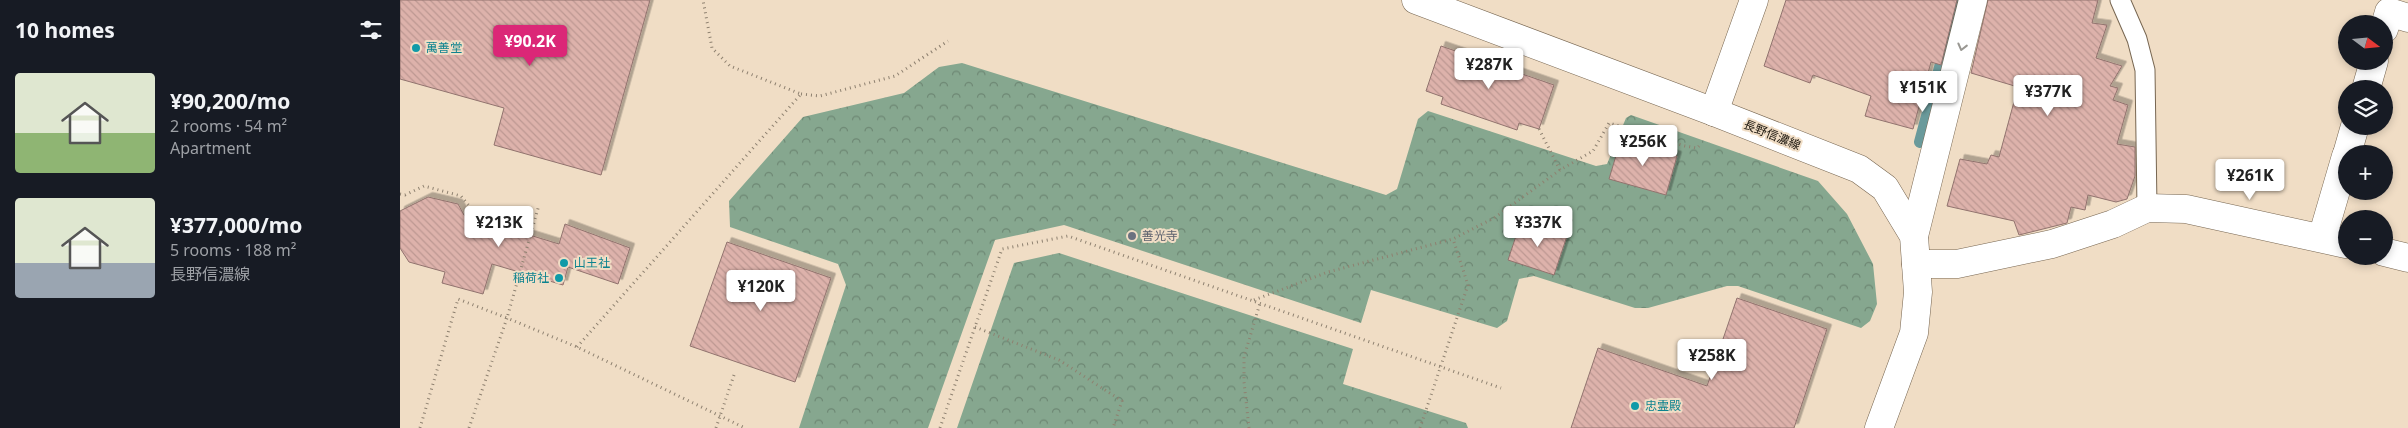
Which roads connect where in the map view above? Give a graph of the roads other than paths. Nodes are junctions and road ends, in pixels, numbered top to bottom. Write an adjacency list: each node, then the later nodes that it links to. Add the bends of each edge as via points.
1 (1416, 0): 7 (street, 長野信濃線)
2 (1754, 0): 7 (street)
3 (1973, 0): 10 (street, one-way to 10)
4 (2120, 0): 9 (lane, via 2145,70)
5 (2388, 15): 6 (street, via 2389,12)
6 (2408, 18)
7 (1714, 112): 10 (street, 長野信濃線, via 1859,169 1885,188)
8 (2340, 200): 11 (street)
9 (2147, 208): 11 (street, via 2186,209); 14 (street, via 2113,224 2052,244 1957,264)
10 (1914, 236): 14 (street, 長野信濃線)
11 (2334, 241)
12 (2393, 254): 13 (street)
13 (2408, 258)
14 (1916, 264): 15 (street, 長野信濃線, via 1918,292 1914,333)
15 (1879, 428)

